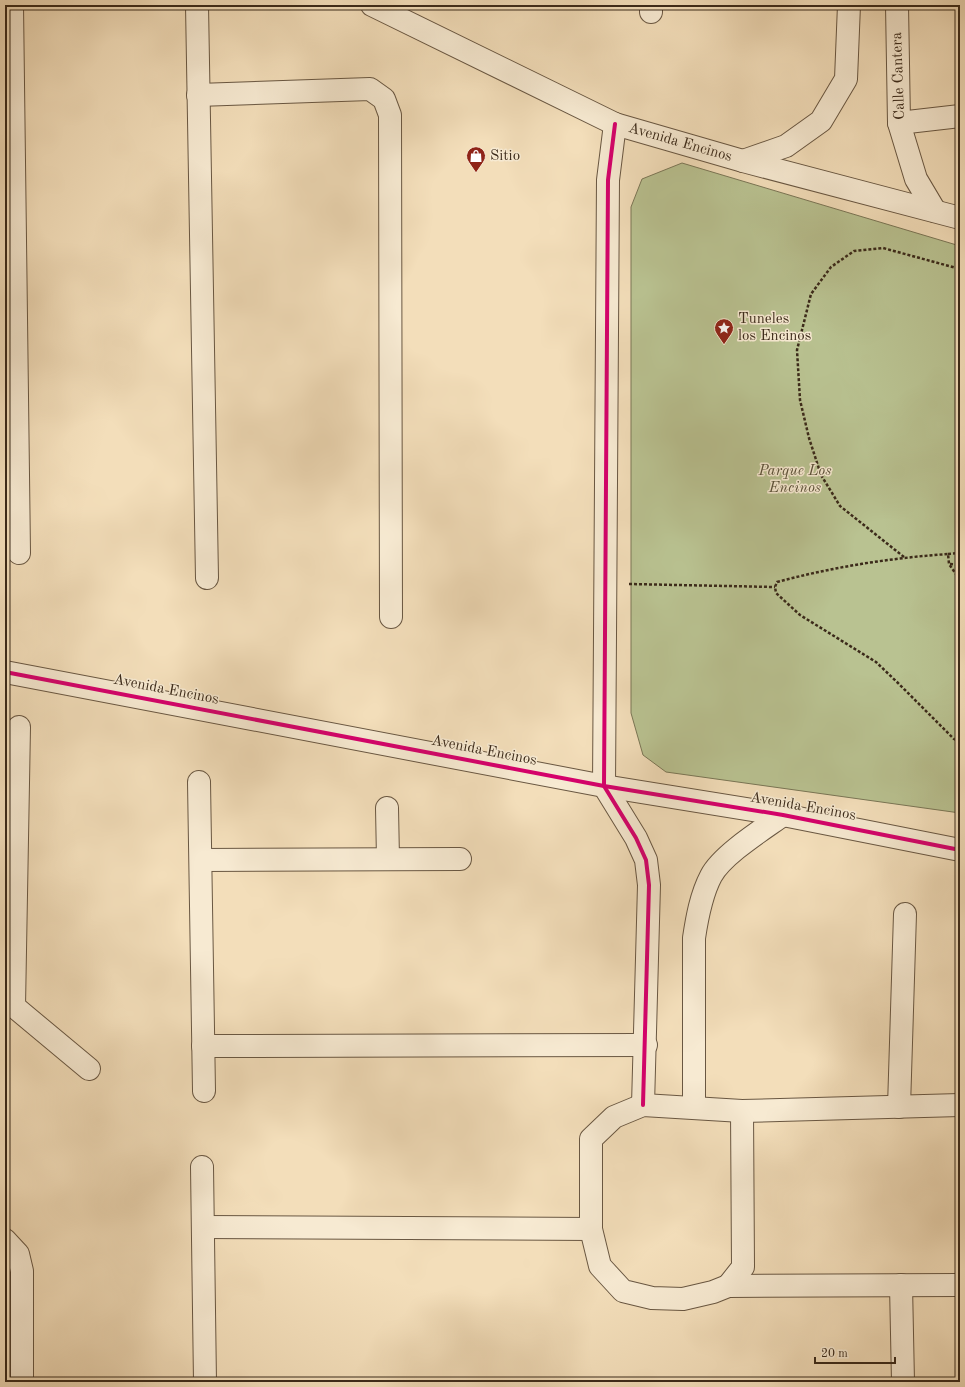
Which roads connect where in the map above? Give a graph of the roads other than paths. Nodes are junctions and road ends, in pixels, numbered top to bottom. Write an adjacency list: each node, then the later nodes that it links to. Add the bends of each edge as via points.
1 (12, 5): 13 (street)
2 (197, 5): 6 (street)
3 (372, 5): 9 (street, Avenida Encinos)
4 (849, 5): 10 (street, via 846,79 821,121 786,146)
5 (897, 5): 8 (street, Calle Cantera)
6 (198, 94): 14 (street); 15 (street, via 370,89 384,99 390,116)
7 (960, 116): 8 (street)
8 (899, 123): 11 (street, Calle Cantera, via 916,179)
9 (615, 124): 10 (street, Avenida Encinos); 19 (street, via 608,180)
10 (743, 161): 11 (street, Avenida Encinos)
11 (935, 211): 12 (street, Avenida Encinos)
12 (960, 218)
13 (19, 552)
14 (207, 578)
15 (391, 618)
16 (5, 672): 19 (street, Avenida Encinos)
17 (19, 727): 27 (street)
18 (199, 782): 25 (street)
19 (604, 786): 21 (street, Avenida Encinos); 28 (street, via 636,838 646,860 649,885)
20 (387, 808): 23 (street)
21 (783, 815): 22 (street, Avenida Encinos); 34 (street, via 728,856 719,866 711,876 698,913 694,938)
22 (960, 850)
23 (388, 859): 24 (street); 25 (street)
24 (460, 859)
25 (201, 860): 29 (street)
26 (905, 914): 35 (street)
27 (9, 1002): 30 (street)
28 (646, 1044): 29 (street); 32 (street)
29 (203, 1046): 31 (street)
30 (89, 1070)
31 (204, 1091)
32 (643, 1105): 34 (street); 39 (street, via 614,1117 591,1139)
33 (960, 1105): 35 (street)
34 (694, 1107): 36 (street)
35 (900, 1107): 36 (street)
36 (742, 1111): 43 (street, via 743,1267)
37 (202, 1167): 38 (street)
38 (204, 1227): 39 (street); 45 (street)
39 (591, 1229): 43 (street, via 600,1266 623,1291 652,1298 683,1299)
40 (5, 1240): 44 (street, via 18,1254 22,1271)
41 (960, 1284): 42 (street)
42 (901, 1285): 43 (street); 46 (street)
43 (728, 1286)
44 (22, 1382)
45 (205, 1382)
46 (903, 1382)

